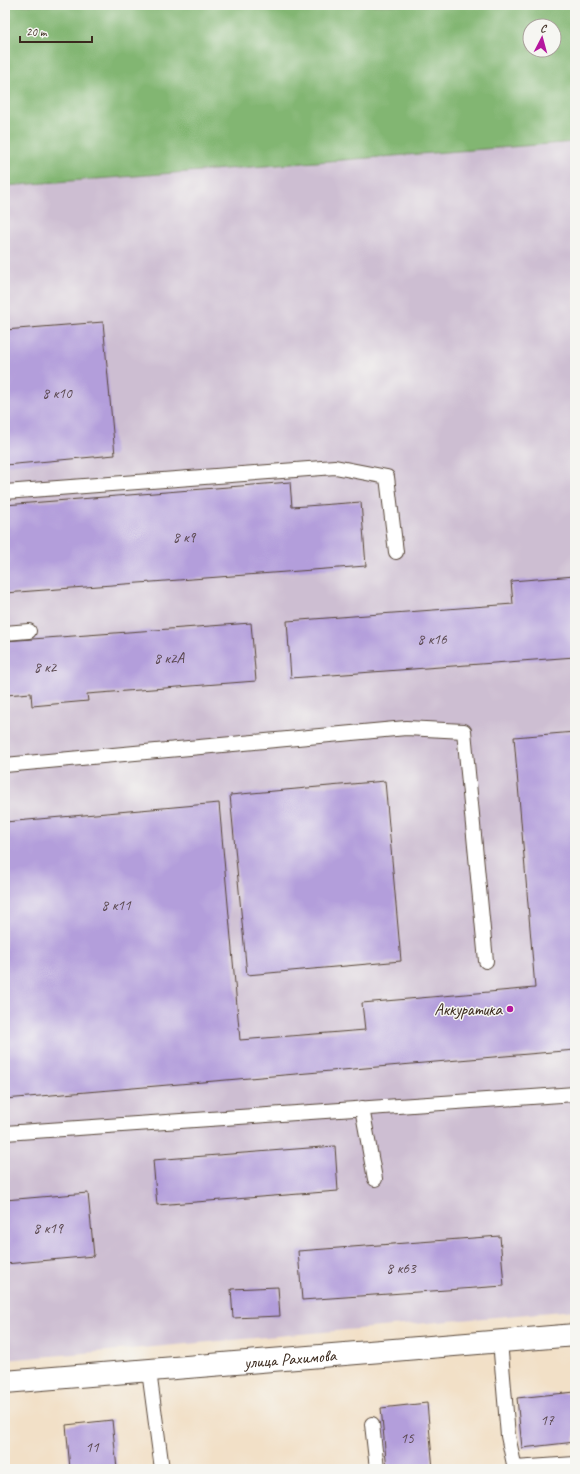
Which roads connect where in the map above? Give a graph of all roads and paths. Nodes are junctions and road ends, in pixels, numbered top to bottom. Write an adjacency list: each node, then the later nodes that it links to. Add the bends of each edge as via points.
1 (5, 492): 2 (lane, via 335,467 387,477)
2 (396, 552)
3 (29, 631): 4 (lane)
4 (5, 633)
5 (5, 765): 6 (lane, via 406,728 464,731)
6 (486, 961)
7 (575, 1094): 8 (lane)
8 (362, 1108): 9 (lane); 10 (lane)
9 (5, 1133)
10 (375, 1179)
11 (575, 1335): 12 (street, улица Рахимова)
12 (500, 1341): 13 (street, улица Рахимова); 17 (lane, via 508,1436)
13 (149, 1371): 14 (street, улица Рахимова); 18 (lane)
14 (5, 1382)
15 (372, 1424): 19 (lane)
16 (575, 1464): 17 (lane)
17 (515, 1468)
18 (162, 1469)
19 (377, 1469)

